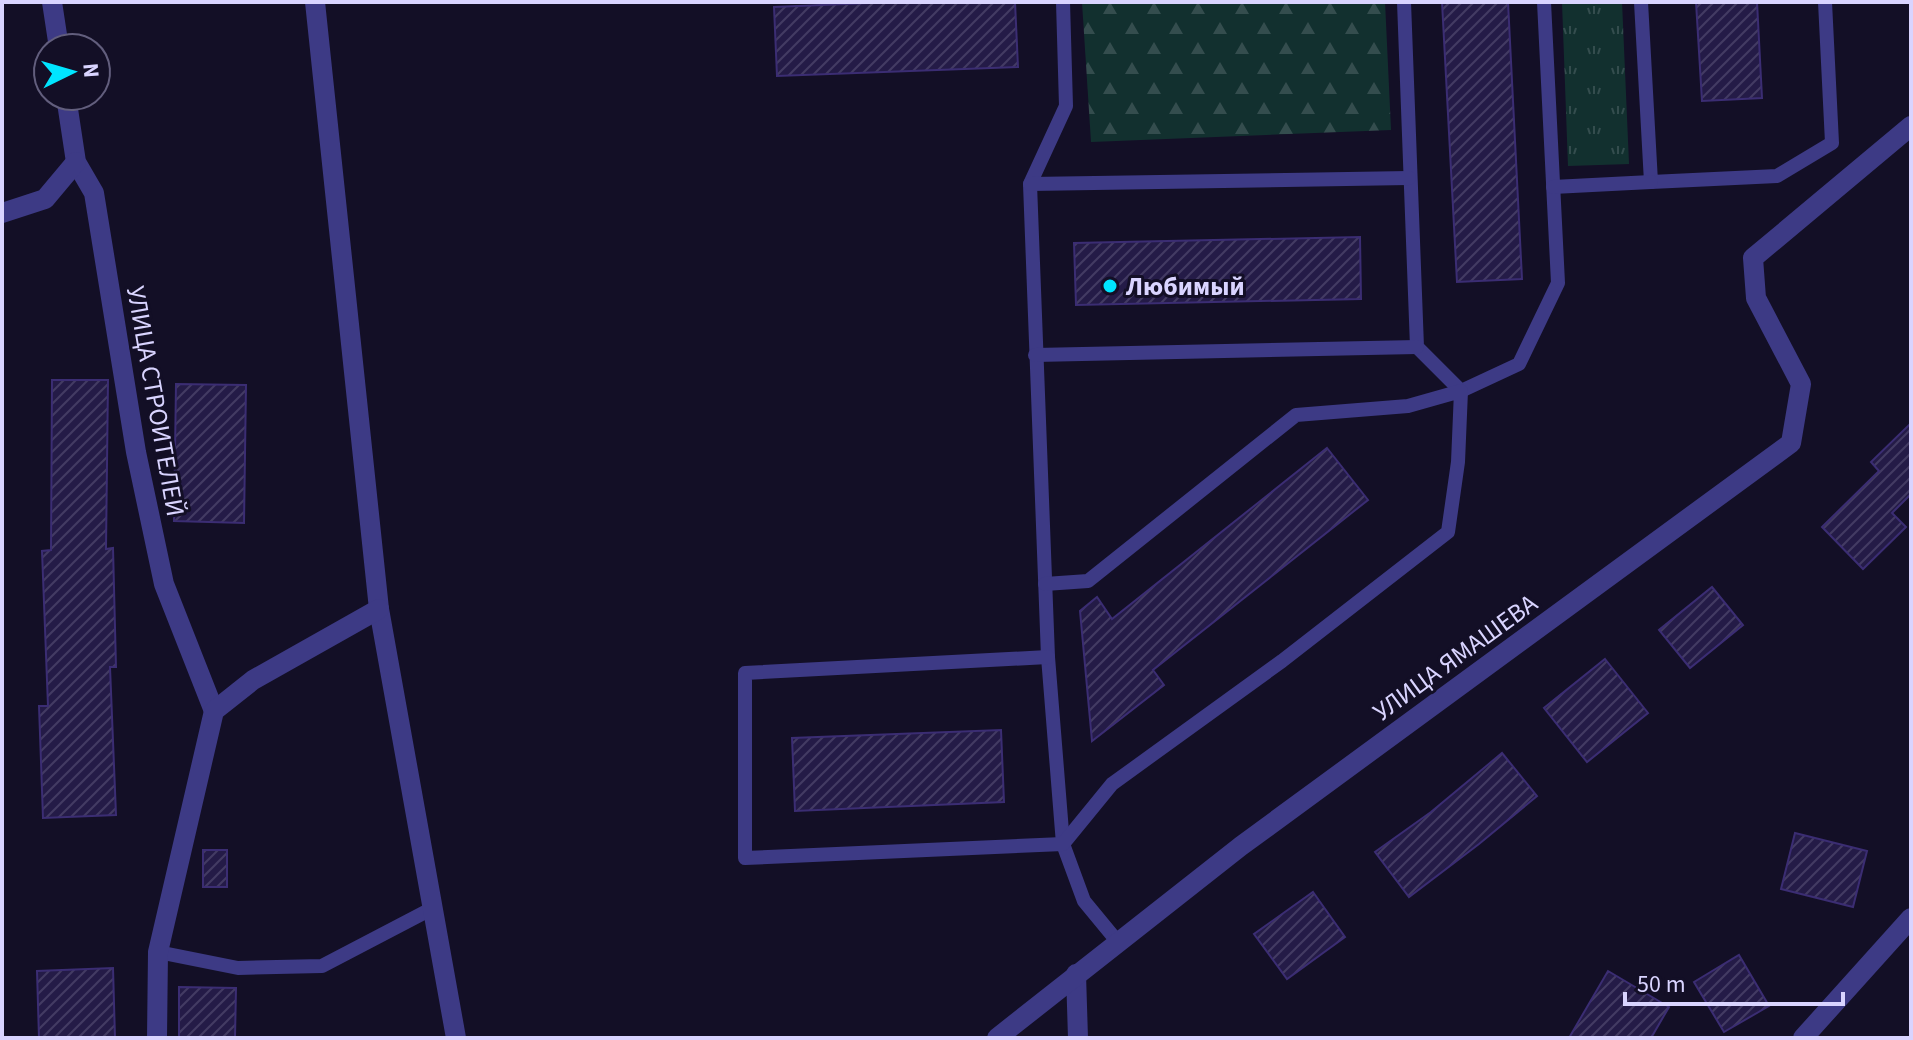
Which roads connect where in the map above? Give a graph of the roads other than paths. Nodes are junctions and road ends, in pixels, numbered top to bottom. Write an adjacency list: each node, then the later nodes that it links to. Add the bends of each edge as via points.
1 (52, 2): 8 (street)
2 (315, 2): 21 (street)
3 (1063, 2): 14 (lane, via 1066,106)
4 (1404, 2): 12 (lane)
5 (1544, 2): 15 (lane)
6 (1641, 2): 13 (lane)
7 (1825, 2): 13 (lane, via 1832,143 1777,176)
8 (57, 32)
9 (68, 112): 11 (street, УЛИЦА СТРОИТЕЛЕЙ)
10 (1911, 126): 27 (street, УЛИЦА ЯМАШЕВА, via 1753,258 1756,298 1801,384 1791,443)
11 (76, 162): 16 (street, via 45,199); 23 (street, УЛИЦА СТРОИТЕЛЕЙ, via 94,193 136,452 164,584)
12 (1409, 178): 14 (lane); 17 (lane)
13 (1651, 182): 15 (lane)
14 (1030, 184): 18 (lane)
15 (1553, 187): 19 (lane, via 1558,283 1519,364)
16 (2, 213)
17 (1417, 347): 18 (lane); 19 (lane)
18 (1035, 355): 20 (lane)
19 (1461, 391): 20 (lane, via 1408,406 1296,415 1088,581); 24 (lane, via 1448,532 1112,784)
20 (1045, 584): 22 (lane)
21 (379, 609): 23 (street, via 253,680); 25 (street)
22 (1048, 657): 24 (lane); 24 (lane, via 745,673 745,858)
23 (214, 711): 28 (street)
24 (1063, 844): 27 (lane, via 1084,901)
25 (433, 908): 28 (lane, via 322,966 238,968); 31 (street)
26 (1911, 918): 34 (street)
27 (1117, 941): 29 (street, УЛИЦА ЯМАШЕВА)
28 (158, 952): 30 (street)
29 (1076, 974): 32 (street, УЛИЦА ЯМАШЕВА); 33 (street)
30 (157, 1038)
31 (456, 1038)
32 (997, 1038)
33 (1078, 1038)
34 (1803, 1038)

